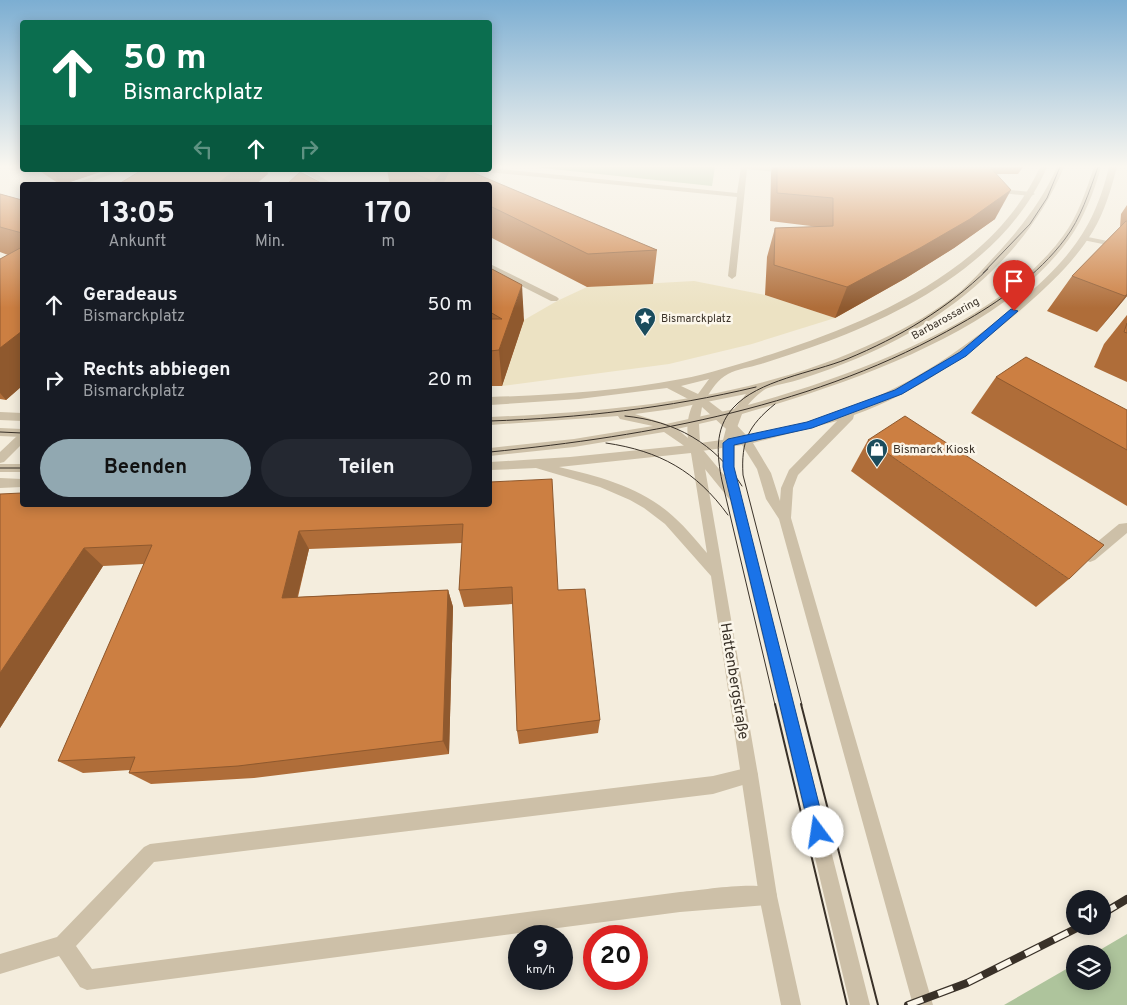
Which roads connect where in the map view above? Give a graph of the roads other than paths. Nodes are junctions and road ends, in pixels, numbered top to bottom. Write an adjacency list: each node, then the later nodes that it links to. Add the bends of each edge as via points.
1 (738, 214): 9 (street)
2 (1016, 214): 11 (street, via 990,241 940,283 909,302 809,346)
3 (1037, 214): 13 (street, via 1018,239 954,301 922,322 871,349)
4 (1080, 214): 17 (street, Barbarossaring, via 1049,257 1010,293 975,316 909,352 828,384)
5 (1097, 214): 6 (street)
6 (1086, 238): 7 (street); 16 (street, via 1068,262 963,354 899,392)
7 (1127, 247)
8 (492, 268): 10 (street)
9 (732, 276)
10 (554, 299)
11 (723, 373): 12 (street); 14 (street, via 708,386)
12 (668, 385): 14 (street); 15 (street)
13 (766, 386): 14 (street); 17 (street, via 747,399)
14 (700, 400): 18 (street); 21 (street); 23 (street)
15 (492, 401)
16 (859, 408): 29 (street, via 794,430); 41 (street, via 843,420 793,473 787,488)
17 (735, 413): 21 (street); 24 (street)
18 (597, 415): 22 (street); 25 (street, via 635,416)
19 (0, 416): 20 (street)
20 (20, 417)
21 (722, 417): 23 (street); 24 (street)
22 (492, 421)
23 (693, 424): 25 (street); 31 (street)
24 (731, 426): 29 (street); 30 (street)
25 (666, 429): 31 (street); 32 (street)
26 (0, 432): 27 (street)
27 (20, 432)
28 (20, 440): 33 (street)
29 (744, 440): 30 (street); 41 (street, via 764,470 772,498)
30 (728, 443): 31 (street); 40 (street, via 728,467)
31 (695, 448): 34 (street); 40 (street, via 722,480); 44 (street)
32 (492, 452)
33 (0, 459)
34 (534, 464): 35 (street); 44 (street, via 618,488 644,501 663,515)
35 (492, 466)
36 (0, 468): 37 (street)
37 (20, 468)
38 (0, 483): 39 (street)
39 (20, 483)
40 (738, 507): 50 (street)
41 (786, 518): 51 (street)
42 (1127, 528): 43 (street)
43 (1077, 567)
44 (717, 573): 45 (street, Hattenbergstraße)
45 (750, 775): 46 (street, Hattenbergstraße); 47 (street, via 713,785 150,854)
46 (768, 896): 47 (street, via 680,902 87,980); 49 (street, Hattenbergstraße)
47 (63, 944): 48 (street)
48 (0, 964)
49 (791, 1005)
50 (860, 1005)
51 (923, 1005)

